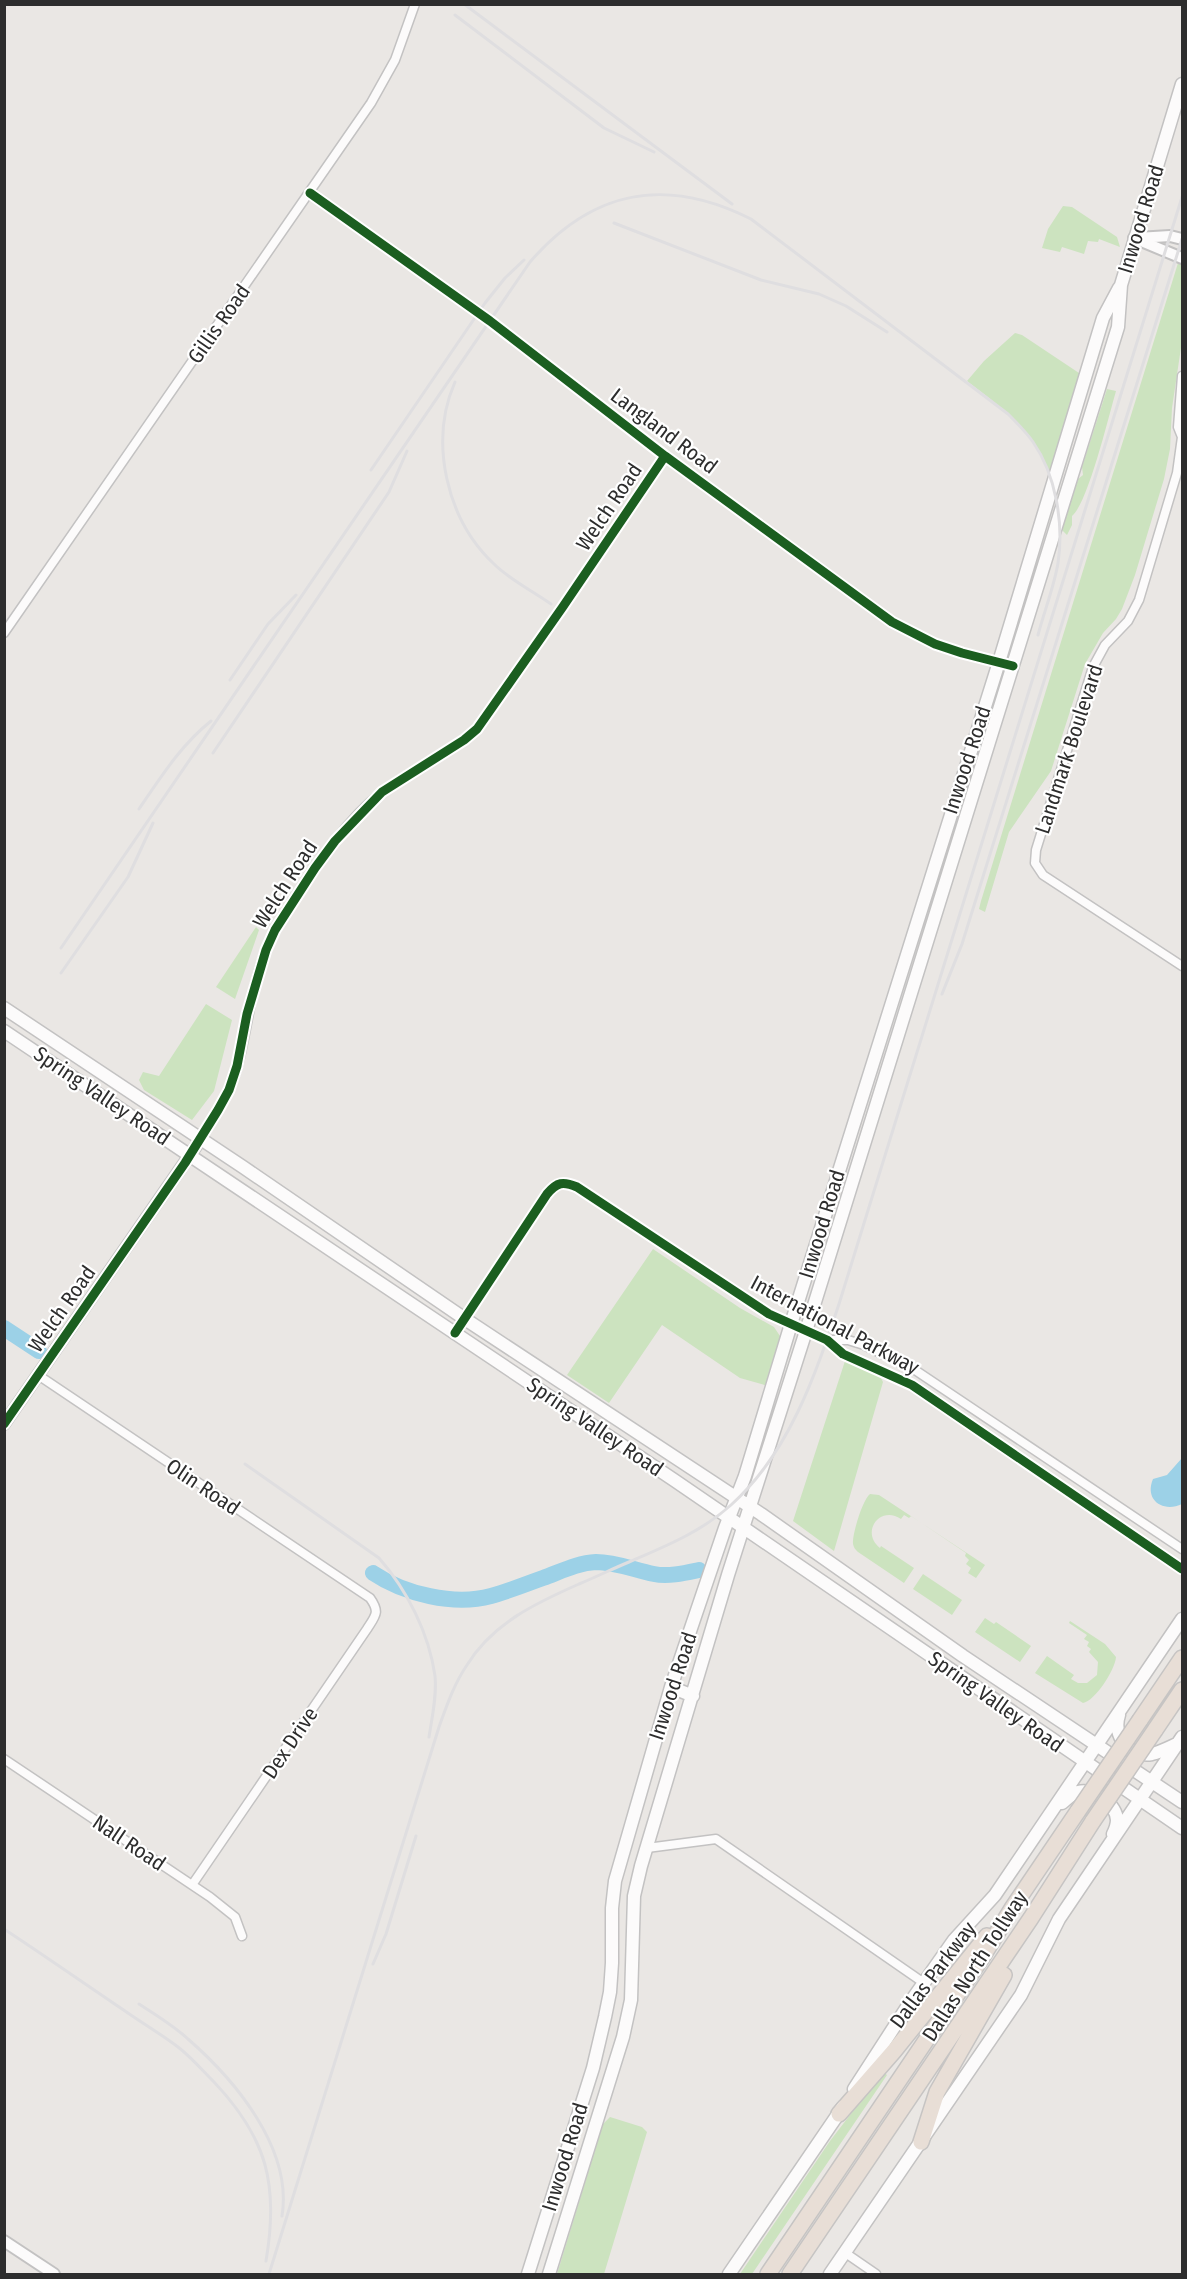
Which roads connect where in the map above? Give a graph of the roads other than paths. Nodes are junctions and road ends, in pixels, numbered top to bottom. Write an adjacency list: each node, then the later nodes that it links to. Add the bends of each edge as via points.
1 (415, 4): 3 (street, Gillis Road, via 382,84)
2 (1182, 84): 4 (main road, Inwood Road)
3 (310, 193): 12 (street, Langland Road, via 490,321); 13 (street, Gillis Road)
4 (1134, 238): 5 (street); 6 (street); 7 (main road, Inwood Road)
5 (1182, 239)
6 (1182, 258)
7 (1121, 285): 8 (main road, Inwood Road, via 1103,318); 9 (main road, Inwood Road, via 1118,327)
8 (1088, 368): 9 (main road); 14 (main road, Inwood Road)
9 (1104, 372): 15 (main road, Inwood Road)
10 (1182, 376): 11 (street, Landmark Boulevard, via 1178,427)
11 (1182, 437): 18 (street, Landmark Boulevard, via 1177,473 1139,600 1093,667 1035,863 1043,875)
12 (665, 456): 14 (street, Langland Road, via 892,622 935,644); 23 (street, Welch Road, via 477,729 382,792 315,868 266,950 229,1090)
13 (4, 633)
14 (999, 662): 15 (street, Langland Road); 16 (main road, Inwood Road)
15 (1013, 666): 17 (main road, Inwood Road)
16 (938, 851): 17 (main road); 21 (main road, Inwood Road)
17 (954, 856): 22 (main road, Inwood Road)
18 (1182, 966)
19 (4, 1008): 23 (main road, Spring Valley Road)
20 (4, 1030): 24 (main road, Spring Valley Road)
21 (859, 1107): 22 (main road); 26 (main road, Inwood Road)
22 (875, 1112): 27 (main road, Inwood Road)
23 (201, 1139): 24 (street, Welch Road); 25 (main road, Spring Valley Road)
24 (190, 1155): 28 (main road, Spring Valley Road); 30 (street, Welch Road)
25 (465, 1319): 26 (street, International Parkway, via 554,1185 561,1182 577,1187); 28 (street, International Parkway); 31 (main road, Spring Valley Road)
26 (790, 1324): 27 (street, International Parkway); 34 (main road, Inwood Road)
27 (806, 1331): 29 (street, International Parkway); 35 (main road, Inwood Road)
28 (455, 1333): 32 (main road, Spring Valley Road)
29 (827, 1341): 38 (street, International Parkway, via 848,1340 864,1345 915,1370); 41 (street, International Parkway, via 843,1354 912,1386)
30 (38, 1375): 33 (street, Welch Road); 43 (street, Olin Road)
31 (566, 1385): 32 (main road); 34 (main road, Spring Valley Road)
32 (556, 1401): 36 (main road, Spring Valley Road)
33 (4, 1424)
34 (738, 1498): 35 (main road, Spring Valley Road); 36 (main road, Inwood Road)
35 (750, 1507): 37 (main road, Inwood Road); 39 (main road, Spring Valley Road)
36 (729, 1518): 37 (main road, Spring Valley Road); 47 (main road, Inwood Road)
37 (744, 1528): 40 (main road, Spring Valley Road); 49 (main road, Inwood Road)
38 (1182, 1549)
39 (833, 1566): 40 (main road, via 824,1573 812,1566); 44 (main road, Spring Valley Road)
40 (802, 1567): 42 (main road, Spring Valley Road)
41 (1182, 1569)
42 (834, 1590): 44 (main road, via 847,1586); 54 (main road, Spring Valley Road)
43 (370, 1598): 63 (street, Dex Drive, via 376,1613 367,1629)
44 (889, 1605): 52 (main road, Spring Valley Road)
45 (1182, 1619): 50 (main road, Dallas Parkway)
46 (1182, 1658): 64 (highway, Dallas North Tollway, bridge)
47 (671, 1687): 49 (main road); 60 (main road, Inwood Road)
48 (1182, 1690): 65 (highway, Dallas North Tollway, bridge)
49 (693, 1696): 61 (main road, Inwood Road)
50 (1120, 1711): 51 (main road, via 1119,1733 1130,1749 1154,1754); 52 (main road, Dallas Parkway)
51 (1180, 1740): 55 (main road)
52 (1097, 1745): 54 (main road, Dallas Parkway); 55 (main road, Spring Valley Road)
53 (4, 1759): 63 (street, Nall Road)
54 (1085, 1763): 56 (main road, Spring Valley Road); 58 (main road, Dallas Parkway)
55 (1153, 1781): 56 (main road); 57 (main road, Spring Valley Road)
56 (1141, 1800): 59 (main road, Spring Valley Road); 62 (main road)
57 (1182, 1802)
58 (1052, 1812): 62 (main road, via 1077,1792 1088,1791 1103,1799 1117,1818); 67 (main road, Dallas Parkway, via 995,1895 954,1940)
59 (1182, 1828)
60 (626, 1843): 61 (main road); 68 (main road, Inwood Road, via 612,1908 610,1992)
61 (647, 1848): 67 (street, via 716,1839); 69 (main road, Inwood Road, via 634,1896 631,2000)
62 (1106, 1849): 71 (main road, via 1059,1919 1021,1995)
63 (192, 1885): 66 (street, Nall Road, via 235,1917)
64 (1013, 1907): 70 (highway); 78 (highway, Dallas North Tollway)
65 (1031, 1918): 71 (highway, via 1021,1947 937,2092); 79 (highway, Dallas North Tollway)
66 (242, 1936)
67 (924, 1983): 70 (main road, Dallas Parkway)
68 (582, 2100): 69 (main road); 75 (main road, Inwood Road)
69 (601, 2105): 76 (main road, Inwood Road)
70 (839, 2114): 77 (main road, Dallas Parkway)
71 (921, 2142): 73 (main road)
72 (4, 2241): 74 (street)
73 (844, 2252): 80 (main road); 81 (street)
74 (54, 2274)
75 (528, 2274)
76 (549, 2274)
77 (729, 2274)
78 (768, 2274)
79 (790, 2274)
80 (830, 2274)
81 (876, 2274)

